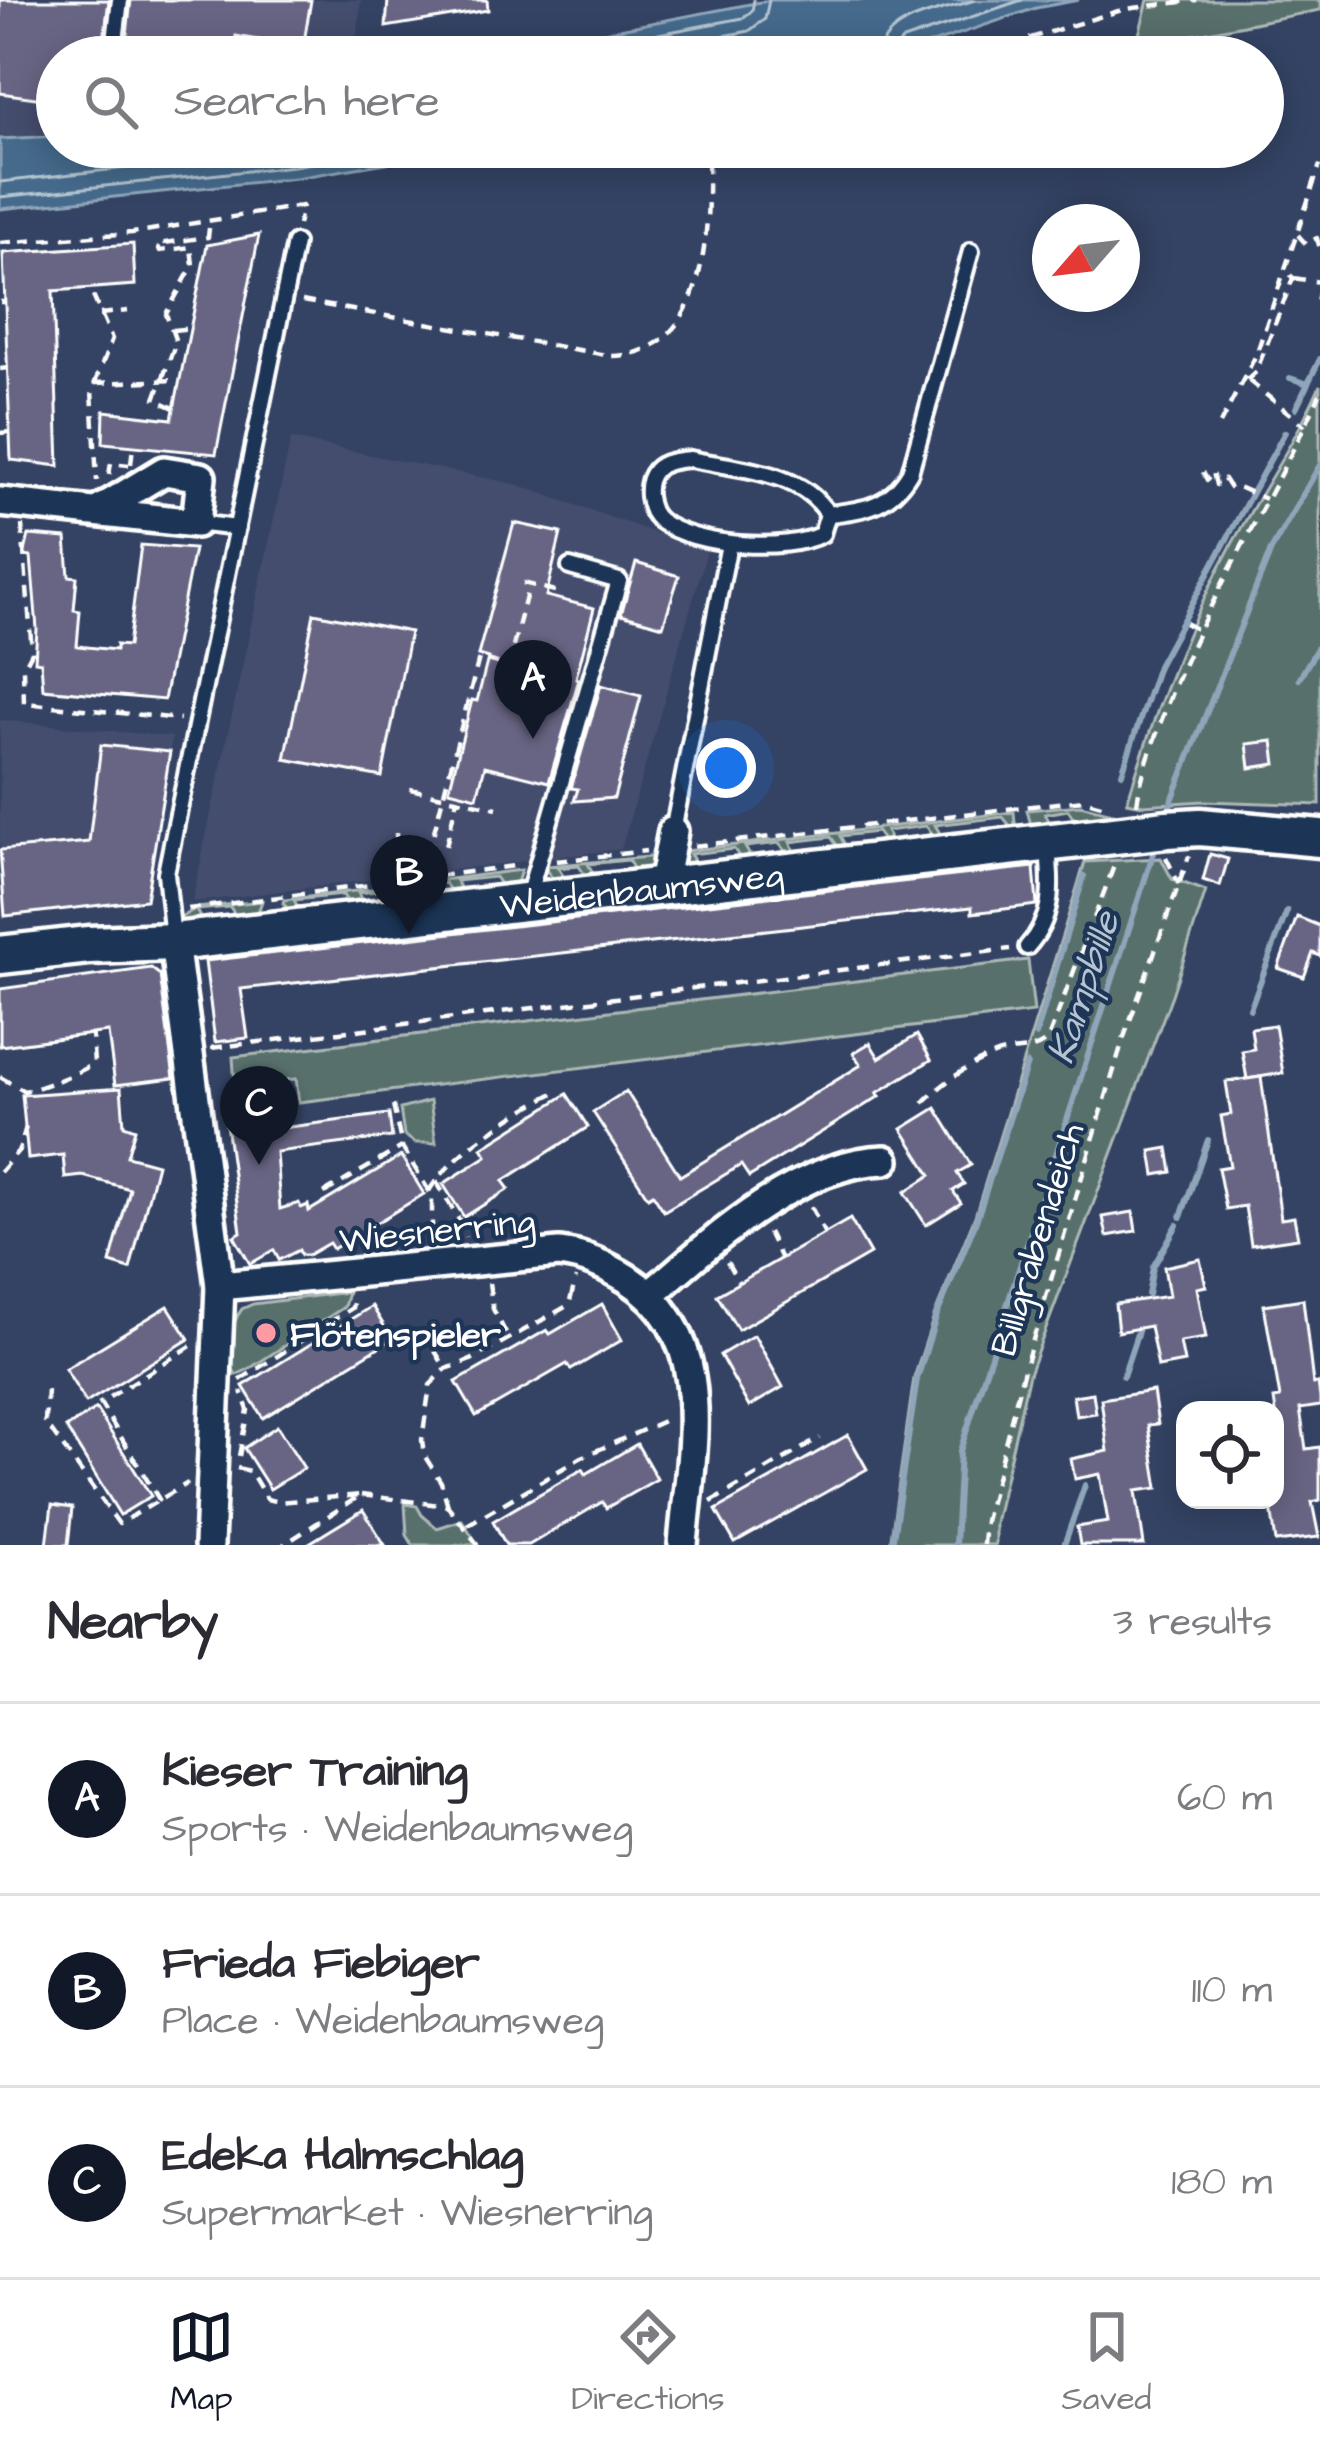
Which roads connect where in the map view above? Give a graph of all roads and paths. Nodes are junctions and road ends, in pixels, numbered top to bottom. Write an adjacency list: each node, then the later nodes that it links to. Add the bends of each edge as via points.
1 (120, 0): 4 (lane)
2 (1197, 0): 6 (path, via 1125,9)
3 (564, 31): 5 (path)
4 (116, 36)
5 (564, 36)
6 (1037, 36)
7 (1320, 165): 11 (path)
8 (708, 168): 22 (path, via 697,284 673,327 633,356)
9 (302, 206): 10 (path)
10 (210, 220): 12 (path); 17 (path, via 208,237 157,244 160,251 191,247)
11 (1295, 237): 14 (path, via 1306,244 1317,238); 16 (path)
12 (0, 243)
13 (295, 243): 22 (lane)
14 (1320, 248)
15 (971, 251): 46 (lane, via 910,472 885,502)
16 (1285, 269): 19 (path); 30 (path)
17 (189, 273): 18 (path); 27 (path, via 166,314)
18 (201, 274)
19 (1293, 278): 20 (path); 30 (path, via 1256,372)
20 (1320, 285): 23 (path)
21 (92, 296): 25 (path)
22 (284, 298): 48 (lane)
23 (1320, 306)
24 (128, 311): 25 (path)
25 (100, 314): 33 (path, via 112,339)
26 (190, 328): 27 (path)
27 (172, 330): 28 (path)
28 (171, 357): 29 (path); 32 (path)
29 (184, 360)
30 (1246, 378): 36 (path); 37 (path)
31 (180, 380): 32 (path)
32 (161, 381): 33 (path); 35 (path, via 155,399)
33 (95, 383): 45 (path)
34 (1320, 394): 37 (path)
35 (174, 409)
36 (1220, 424)
37 (1305, 427): 43 (path)
38 (10, 432): 39 (path)
39 (0, 433)
40 (133, 446): 41 (path)
41 (131, 466)
42 (1203, 472): 43 (path, via 1207,480 1213,472 1216,485 1224,478 1229,487)
43 (1268, 496): 54 (path)
44 (0, 502): 45 (street)
45 (98, 511): 47 (street); 47 (street, via 164,471 201,476)
46 (828, 514): 49 (lane, via 822,534 802,544); 49 (lane, via 794,482 690,459 655,470 648,486 654,515)
47 (196, 523): 48 (lane)
48 (237, 528): 55 (lane)
49 (729, 544): 63 (lane)
50 (23, 547): 55 (path, via 32,652 23,669 24,704)
51 (570, 568): 67 (lane, via 619,581)
52 (563, 593): 57 (path, via 526,584 508,666 479,658)
53 (1185, 623): 54 (path)
54 (1198, 630): 60 (path)
55 (197, 721): 72 (lane, via 166,873)
56 (410, 788): 57 (path)
57 (444, 796): 58 (path); 66 (path)
58 (457, 799): 59 (path); 65 (path)
59 (497, 808)
60 (1125, 820): 62 (street, Weidenbaumsweg); 63 (path, via 1083,800); 64 (street, Weidenbaumsweg); 79 (path, via 1048,1039 983,1060)
61 (396, 833): 66 (path, via 397,854)
62 (1320, 838)
63 (672, 840): 67 (path); 70 (street)
64 (1048, 842): 70 (street, Weidenbaumsweg); 73 (lane, via 1052,898 1044,928)
65 (446, 845)
66 (427, 863): 68 (path)
67 (538, 863): 68 (path); 71 (lane)
68 (423, 876): 72 (path, via 196,906)
69 (1180, 884): 118 (path, Billgrabendeich, via 1123,1040 1024,1373)
70 (663, 885): 71 (street, Weidenbaumsweg)
71 (527, 902): 72 (street, Weidenbaumsweg)
72 (172, 930): 74 (street, Weidenbaumsweg); 76 (street)
73 (1027, 947): 76 (path)
74 (0, 955)
75 (92, 1034): 77 (path, via 89,1069 24,1091)
76 (189, 1050): 98 (street)
77 (0, 1077)
78 (560, 1090): 85 (path)
79 (923, 1103)
80 (393, 1105): 82 (path)
81 (26, 1127): 84 (path)
82 (403, 1147): 86 (path); 87 (path)
83 (885, 1160): 99 (street, via 823,1170 704,1248)
84 (0, 1172)
85 (436, 1181): 86 (path); 94 (path)
86 (429, 1191): 95 (path)
87 (323, 1193)
88 (806, 1198): 90 (path)
89 (764, 1225): 93 (path)
90 (825, 1234)
91 (722, 1252): 97 (path)
92 (581, 1255): 94 (street, Wiesnerring); 99 (street, Wiesnerring); 101 (path, via 569,1305)
93 (781, 1259)
94 (478, 1260): 95 (street, Wiesnerring); 101 (path)
95 (432, 1265): 96 (street, Wiesnerring)
96 (358, 1274): 98 (street, Wiesnerring); 104 (path, via 352,1308)
97 (740, 1282)
98 (220, 1286): 100 (street)
99 (651, 1294): 106 (street, Wiesnerring, via 681,1335)
100 (219, 1329): 104 (street); 110 (path, via 100,1403)
101 (509, 1339): 103 (path)
102 (435, 1351): 103 (path)
103 (446, 1369): 111 (path, via 430,1384 422,1440)
104 (228, 1383): 108 (street); 108 (path, via 248,1410)
105 (46, 1390): 110 (path, via 45,1422 119,1524)
106 (693, 1409): 113 (path, via 582,1457); 117 (street, Wiesnerring)
107 (820, 1438): 112 (path)
108 (223, 1468): 109 (path, via 250,1471 267,1499 278,1502); 110 (path); 114 (street)
109 (361, 1495): 111 (path); 115 (path)
110 (160, 1501)
111 (448, 1506): 113 (path)
112 (702, 1508)
113 (466, 1526): 116 (path)
114 (209, 1545)
115 (283, 1545)
116 (478, 1545)
117 (683, 1545)
118 (983, 1545)

